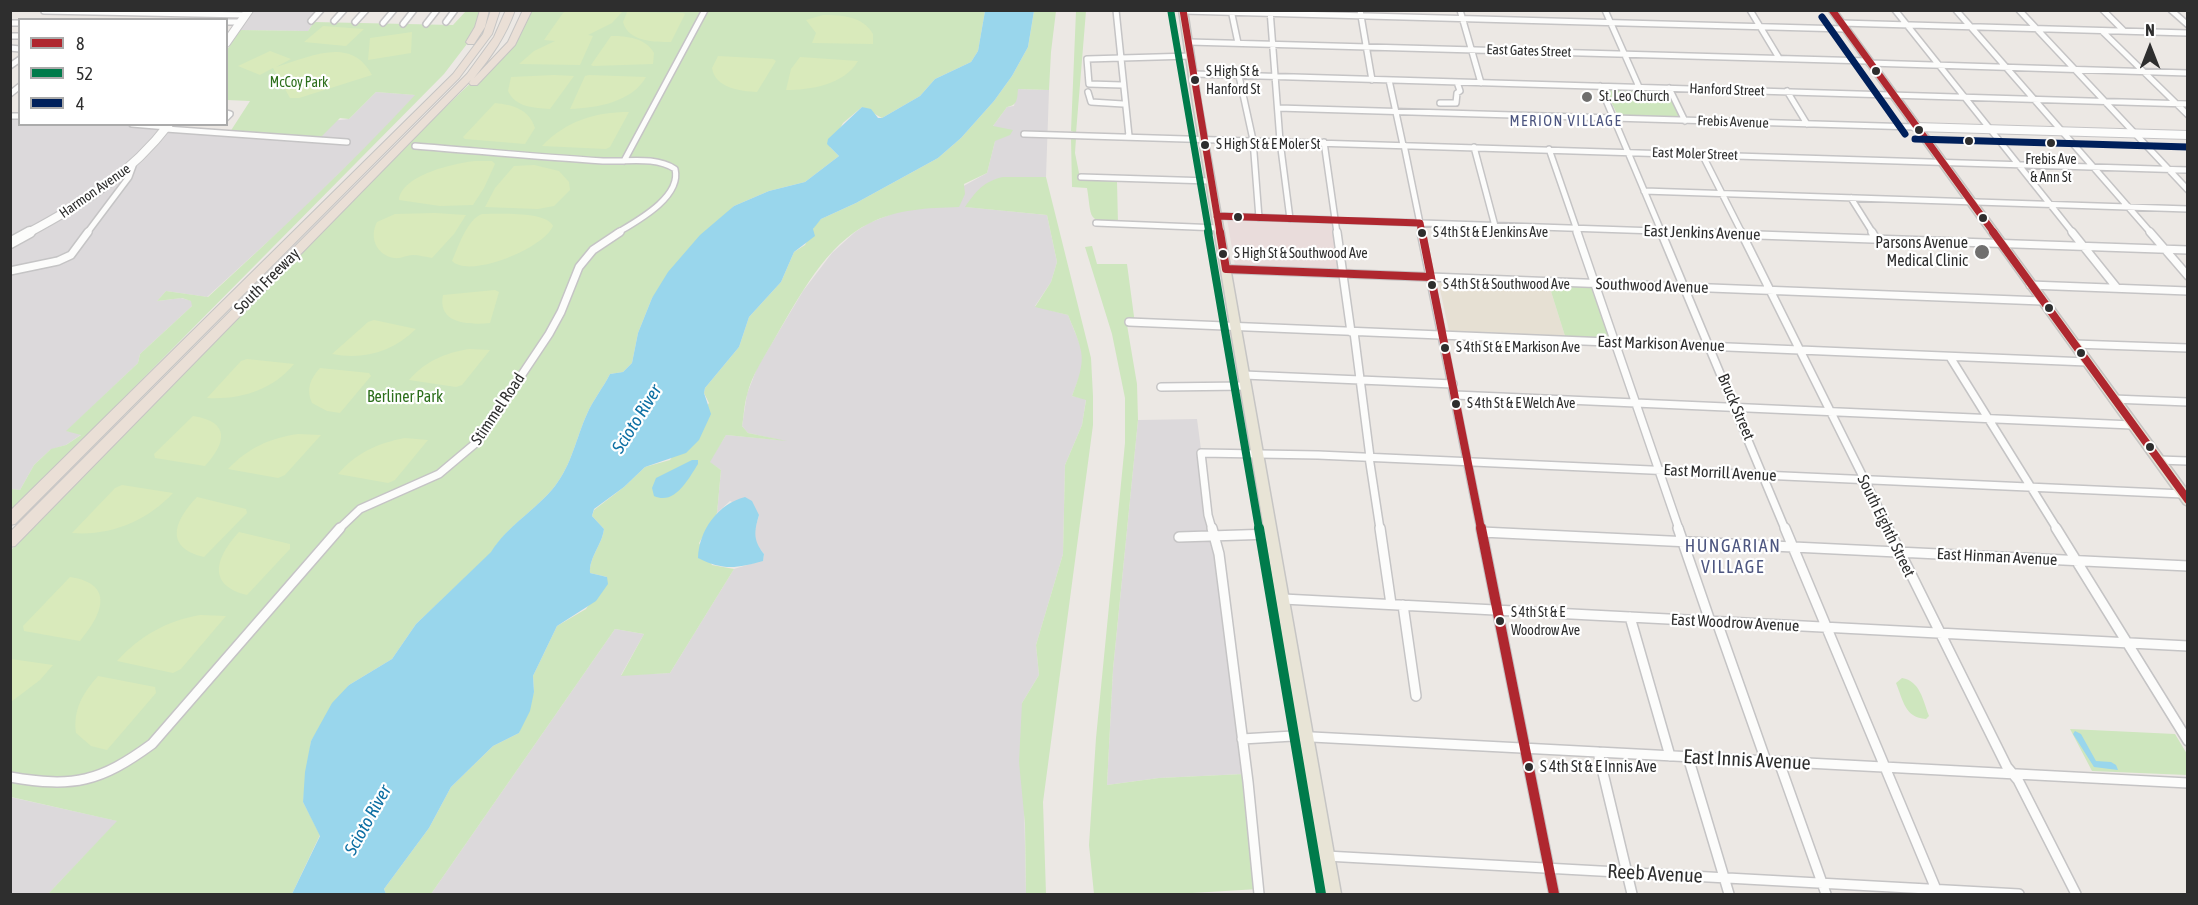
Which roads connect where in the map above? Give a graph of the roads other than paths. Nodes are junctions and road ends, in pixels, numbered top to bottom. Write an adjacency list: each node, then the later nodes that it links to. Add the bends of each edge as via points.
1 (206, 10): 28 (street)
2 (321, 10): 33 (street)
3 (344, 10): 34 (street)
4 (366, 10): 35 (street)
5 (394, 10): 37 (street)
6 (414, 10): 39 (street)
7 (437, 10): 40 (street)
8 (456, 10): 36 (street)
9 (484, 10): 90 (highway, via 480,27 465,53)
10 (496, 10): 90 (highway, South Freeway, via 487,34 467,62)
11 (511, 10): 109 (highway, South Freeway, via 505,28 484,60)
12 (528, 10): 109 (highway, via 519,32 492,66)
13 (705, 10): 115 (street)
14 (1116, 10): 58 (street)
15 (1460, 10): 31 (street)
16 (1605, 10): 38 (street)
17 (1750, 10): 44 (street)
18 (1832, 10): 43 (main road)
19 (1895, 10): 41 (street)
20 (1956, 10): 45 (street)
21 (2019, 10): 46 (street)
22 (2103, 10): 48 (street)
23 (2171, 10): 42 (street)
24 (44, 11): 28 (street)
25 (1183, 11): 26 (street); 51 (main road)
26 (1231, 12): 27 (street); 52 (street)
27 (1270, 12): 29 (street); 53 (street)
28 (229, 13): 30 (street)
29 (1361, 13): 31 (street); 54 (street)
30 (245, 16): 32 (street); 50 (main road)
31 (1462, 19): 38 (street); 55 (street)
32 (228, 21)
33 (310, 21)
34 (334, 21)
35 (356, 22)
36 (446, 22)
37 (383, 23)
38 (1611, 23): 44 (street); 56 (street)
39 (403, 24)
40 (426, 24)
41 (1906, 25): 43 (street); 45 (street); 61 (street)
42 (2187, 25)
43 (1843, 26): 44 (street); 60 (main road)
44 (1759, 27): 59 (street)
45 (1971, 27): 46 (street); 62 (street)
46 (2036, 29): 47 (street); 63 (street)
47 (2102, 31): 48 (street); 64 (street)
48 (2124, 32): 49 (street)
49 (2187, 33)
50 (228, 39)
51 (1190, 42): 52 (street, East Gates Street); 57 (main road)
52 (1238, 43): 53 (street, East Gates Street)
53 (1273, 44): 54 (street, East Gates Street); 68 (street)
54 (1367, 47): 55 (street, East Gates Street); 69 (street)
55 (1472, 50): 56 (street, East Gates Street); 72 (street)
56 (1624, 54): 59 (street, East Gates Street); 75 (street)
57 (1191, 56): 58 (street); 66 (main road)
58 (1120, 57): 73 (street); 73 (street, via 1087,59 1089,84)
59 (1779, 58): 60 (street, East Gates Street)
60 (1869, 62): 61 (street, East Gates Street); 79 (main road)
61 (1938, 65): 62 (street, East Gates Street); 80 (street)
62 (2005, 67): 63 (street, East Gates Street); 81 (street)
63 (2074, 69): 64 (street, East Gates Street); 82 (street)
64 (2143, 71): 65 (street, East Gates Street); 84 (street)
65 (2187, 73)
66 (1194, 74): 67 (street, Hanford Street); 104 (main road)
67 (1239, 76): 68 (street, Hanford Street); 105 (street)
68 (1275, 77): 69 (street, Hanford Street); 87 (street)
69 (1372, 80): 70 (street, Hanford Street)
70 (1389, 80): 71 (street, Hanford Street); 88 (street)
71 (1457, 82): 72 (street, Hanford Street); 83 (street, via 1460,91 1456,103)
72 (1481, 83): 74 (street, Hanford Street)
73 (1122, 85): 85 (street)
74 (1600, 86): 75 (street, Hanford Street); 91 (street, Bruck Street)
75 (1639, 87): 76 (street, Hanford Street)
76 (1669, 88): 77 (street, Hanford Street); 92 (street)
77 (1787, 91): 79 (street, Hanford Street); 93 (street)
78 (1088, 92): 85 (street, via 1090,102)
79 (1892, 94): 80 (street, Hanford Street); 96 (main road)
80 (1963, 97): 81 (street, Hanford Street); 97 (street)
81 (2032, 99): 82 (street, Hanford Street); 99 (street)
82 (2104, 101): 84 (street, Hanford Street); 101 (street)
83 (1440, 103)
84 (2176, 103): 86 (street, Hanford Street); 89 (street)
85 (1124, 104): 103 (street)
86 (2187, 104)
87 (1278, 108): 88 (street, Frebis Avenue); 106 (street)
88 (1395, 112): 91 (street, Frebis Avenue); 110 (street)
89 (2187, 115)
90 (414, 117): 194 (highway, South Freeway)
91 (1614, 119): 92 (street, Frebis Avenue); 113 (street, Bruck Street)
92 (1685, 121): 93 (street, Frebis Avenue)
93 (1807, 124): 96 (street, Frebis Avenue)
94 (221, 126): 98 (street)
95 (167, 127): 98 (street); 118 (main road, Harmon Avenue)
96 (1915, 127): 97 (main road, Frebis Avenue); 116 (main road)
97 (1989, 129): 99 (main road, Frebis Avenue); 117 (street)
98 (217, 132): 107 (street)
99 (2061, 132): 101 (main road, Frebis Avenue); 119 (street)
100 (1024, 134): 103 (street, East Moler Street)
101 (2134, 134): 102 (main road, Frebis Avenue); 120 (street)
102 (2187, 135)
103 (1128, 136): 104 (street, East Moler Street)
104 (1203, 138): 105 (street, East Moler Street); 123 (main road)
105 (1253, 140): 106 (street, East Moler Street); 133 (street)
106 (1280, 141): 108 (street, East Moler Street); 134 (street)
107 (347, 142)
108 (1324, 142): 110 (street, East Moler Street); 135 (street)
109 (411, 144): 115 (street, Stimmel Road); 199 (highway, South Freeway)
110 (1403, 145): 111 (street, East Moler Street); 137 (street)
111 (1474, 147): 112 (street, East Moler Street); 138 (street)
112 (1549, 149): 113 (street, East Moler Street); 140 (street)
113 (1628, 152): 114 (street, East Moler Street); 125 (street, Bruck Street)
114 (1702, 154): 116 (street, East Moler Street); 126 (street, South Eighth Street)
115 (624, 160): 227 (street, Stimmel Road, via 671,165 677,173 676,181 648,214 611,236 583,262 557,320 484,435 469,451 441,472 372,501 352,514 152,744 125,765 88,781 63,784)
116 (1940, 161): 117 (street, East Moler Street); 128 (main road)
117 (2018, 164): 119 (street, East Moler Street); 129 (street)
118 (133, 166): 144 (main road, Harmon Avenue, via 84,202); 150 (street, via 123,186 74,252 58,261)
119 (2091, 166): 120 (street, East Moler Street); 130 (street)
120 (2168, 169): 121 (street, East Moler Street); 124 (street)
121 (2187, 170)
122 (1081, 177): 123 (street)
123 (1210, 181): 132 (main road)
124 (2187, 190)
125 (1644, 191): 126 (street); 141 (street, Bruck Street)
126 (1721, 193): 127 (street); 142 (street, South Eighth Street)
127 (1851, 198): 128 (street); 143 (street)
128 (1970, 201): 129 (street); 145 (main road)
129 (2050, 204): 130 (street); 146 (street)
130 (2127, 207): 131 (street); 147 (street)
131 (2187, 209)
132 (1217, 216): 133 (street, East Jenkins Avenue); 139 (main road)
133 (1259, 218): 134 (street, East Jenkins Avenue)
134 (1290, 219): 135 (street, East Jenkins Avenue)
135 (1336, 220): 137 (street, East Jenkins Avenue); 151 (street)
136 (1096, 223): 139 (street)
137 (1420, 224): 138 (street, East Jenkins Avenue); 153 (street)
138 (1495, 226): 140 (street, East Jenkins Avenue)
139 (1218, 228): 149 (main road)
140 (1576, 229): 141 (street, East Jenkins Avenue); 154 (street)
141 (1662, 232): 142 (street, East Jenkins Avenue); 156 (street, Bruck Street)
142 (1741, 234): 143 (street, East Jenkins Avenue); 158 (street, South Eighth Street)
143 (1876, 239): 145 (street, East Jenkins Avenue)
144 (10, 243)
145 (2000, 243): 146 (street, East Jenkins Avenue); 155 (main road)
146 (2084, 247): 147 (street, East Jenkins Avenue); 157 (street)
147 (2164, 250): 148 (street, East Jenkins Avenue); 152 (street)
148 (2187, 250)
149 (1226, 269): 151 (street, Southwood Avenue); 162 (main road)
150 (10, 271)
151 (1343, 274): 153 (street, Southwood Avenue); 163 (street)
152 (2187, 276)
153 (1431, 277): 154 (street, Southwood Avenue); 164 (street)
154 (1596, 284): 156 (street, Southwood Avenue); 165 (street)
155 (2030, 285): 157 (street); 160 (main road)
156 (1685, 287): 158 (street, Southwood Avenue); 167 (street, Bruck Street)
157 (2117, 288): 159 (street)
158 (1770, 291): 160 (street, Southwood Avenue); 169 (street, South Eighth Street)
159 (2187, 291)
160 (2042, 301): 166 (main road)
161 (1129, 322): 162 (street, East Markison Avenue)
162 (1235, 326): 163 (street, East Markison Avenue); 172 (main road)
163 (1352, 332): 164 (street, East Markison Avenue); 173 (street)
164 (1443, 336): 165 (street, East Markison Avenue); 174 (street)
165 (1616, 342): 167 (street, East Markison Avenue); 179 (street)
166 (2074, 344): 168 (street); 171 (main road)
167 (1710, 346): 169 (street, East Markison Avenue); 180 (street, Bruck Street)
168 (2187, 348)
169 (1799, 350): 170 (street, East Markison Avenue); 181 (street, South Eighth Street)
170 (1952, 357): 171 (street, East Markison Avenue); 182 (street)
171 (2087, 362): 177 (main road)
172 (1245, 380): 173 (street); 175 (street); 184 (main road)
173 (1361, 380): 174 (street); 185 (street)
174 (1453, 384): 176 (street)
175 (1161, 387)
176 (1455, 395): 179 (street); 187 (street)
177 (2113, 399): 178 (street); 183 (main road)
178 (2187, 402)
179 (1637, 403): 180 (street); 189 (street)
180 (1736, 408): 181 (street); 190 (street, Bruck Street)
181 (1829, 412): 182 (street); 191 (street, South Eighth Street)
182 (1988, 419): 183 (street); 192 (street)
183 (2133, 425): 186 (main road)
184 (1257, 452): 185 (street, East Morrill Avenue); 196 (main road); 197 (street, East Morrill Avenue, via 1201,453 1208,514)
185 (1370, 457): 187 (street, East Morrill Avenue); 206 (street)
186 (2158, 460): 188 (street); 193 (main road)
187 (1468, 461): 189 (street, East Morrill Avenue); 195 (street)
188 (2187, 461)
189 (1659, 470): 190 (street, East Morrill Avenue); 200 (street)
190 (1764, 475): 191 (street, East Morrill Avenue); 201 (street, Bruck Street)
191 (1863, 480): 192 (street, East Morrill Avenue); 202 (street, South Eighth Street)
192 (2030, 487): 193 (street, East Morrill Avenue); 203 (street)
193 (2185, 497)
194 (10, 520)
195 (1482, 532): 200 (street, East Hinman Avenue); 208 (street)
196 (1272, 534): 197 (street); 205 (main road)
197 (1215, 536): 198 (street); 217 (street)
198 (1179, 537)
199 (10, 542)
200 (1684, 542): 201 (street, East Hinman Avenue); 210 (street)
201 (1794, 547): 202 (street, East Hinman Avenue); 211 (street, Bruck Street)
202 (1899, 552): 203 (street, East Hinman Avenue); 212 (street, South Eighth Street)
203 (2075, 561): 204 (street, East Hinman Avenue); 213 (street)
204 (2187, 566)
205 (1283, 599): 206 (street, East Woodrow Avenue); 216 (main road)
206 (1391, 604): 207 (street, East Woodrow Avenue)
207 (1403, 605): 208 (street, East Woodrow Avenue); 215 (street)
208 (1498, 610): 209 (street, East Woodrow Avenue); 219 (street)
209 (1630, 617): 210 (street, East Woodrow Avenue); 221 (street)
210 (1714, 621): 211 (street, East Woodrow Avenue); 223 (street)
211 (1827, 628): 212 (street, East Woodrow Avenue); 225 (street, Bruck Street)
212 (1940, 633): 213 (street, East Woodrow Avenue); 226 (street, South Eighth Street)
213 (2126, 643): 214 (street, East Woodrow Avenue); 218 (street)
214 (2187, 646)
215 (1416, 696)
216 (1307, 737): 217 (street, East Innis Avenue); 219 (street, East Innis Avenue); 229 (main road)
217 (1242, 739): 235 (street)
218 (2187, 741)
219 (1525, 748): 220 (street, East Innis Avenue); 230 (street)
220 (1600, 752): 221 (street, East Innis Avenue); 231 (street)
221 (1671, 756): 222 (street, East Innis Avenue)
222 (1688, 757): 223 (street, East Innis Avenue); 232 (street)
223 (1766, 761): 224 (street, East Innis Avenue)
224 (1779, 762): 225 (street, East Innis Avenue); 233 (street)
225 (1886, 767): 226 (street, East Innis Avenue); 234 (street, Bruck Street)
226 (2013, 774): 228 (street, East Innis Avenue); 242 (street, South Eighth Street)
227 (10, 777)
228 (2187, 783)
229 (1326, 856): 230 (street, Reeb Avenue); 236 (main road)
230 (1549, 868): 231 (street, Reeb Avenue); 237 (street)
231 (1627, 873): 232 (street, Reeb Avenue); 238 (street)
232 (1724, 878): 233 (street, Reeb Avenue); 239 (street)
233 (1822, 884): 234 (street, Reeb Avenue); 240 (street)
234 (1937, 892): 241 (street, Reeb Avenue)
235 (1259, 894)
236 (1333, 894)
237 (1554, 894)
238 (1632, 894)
239 (1729, 894)
240 (1826, 894)
241 (2019, 894)
242 (2076, 894)

